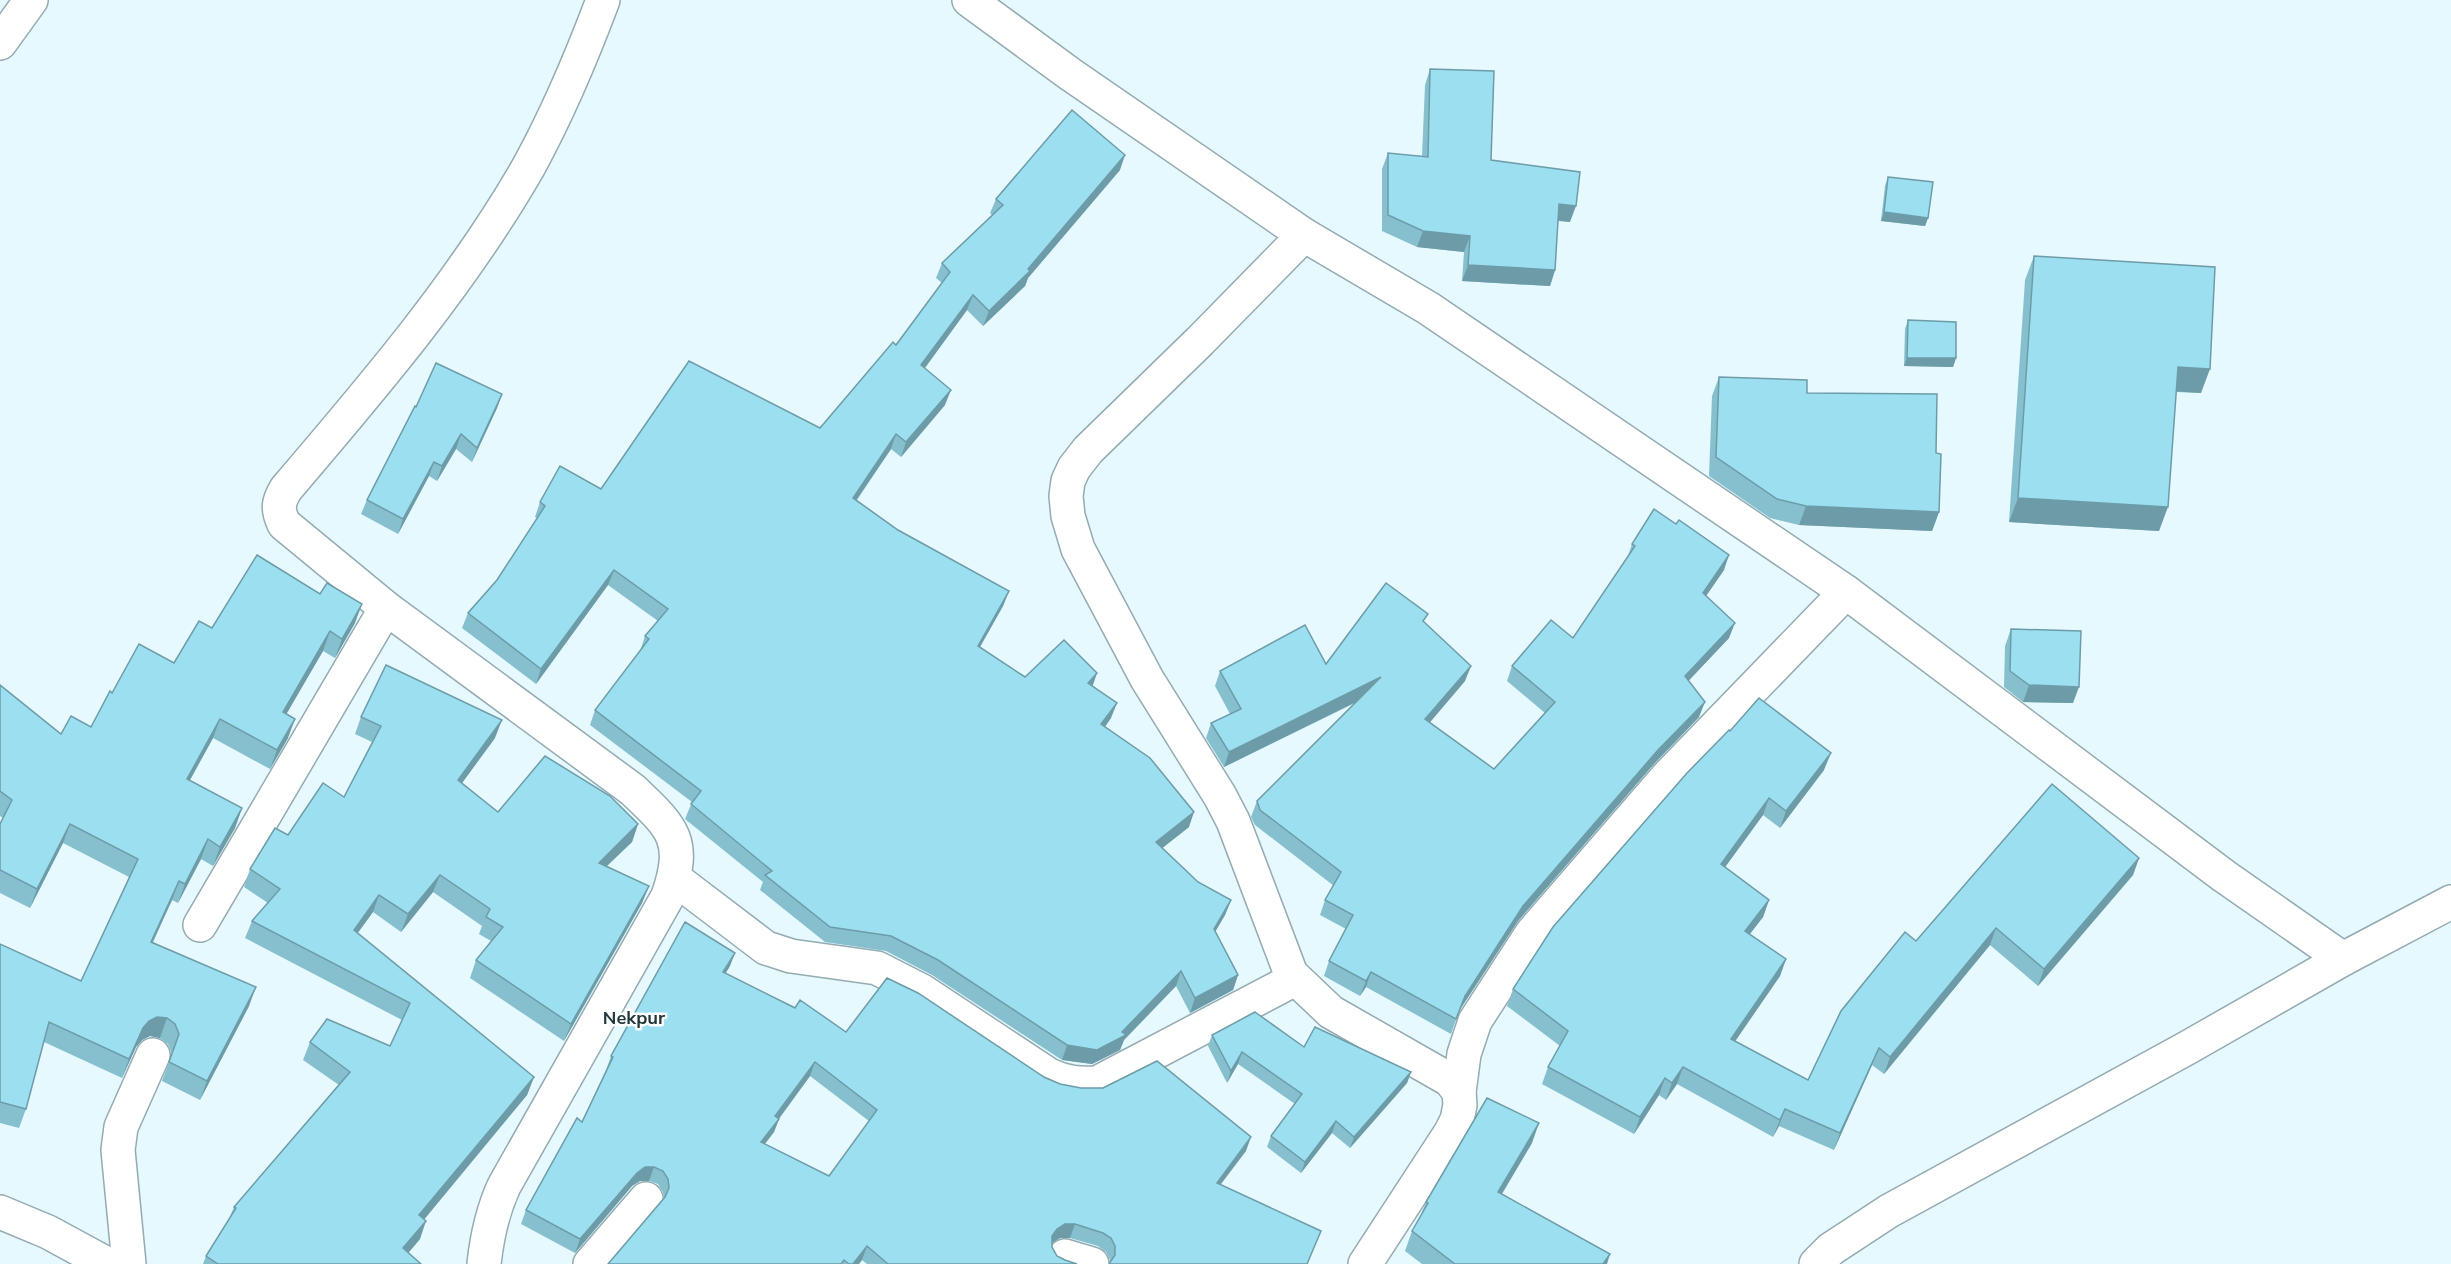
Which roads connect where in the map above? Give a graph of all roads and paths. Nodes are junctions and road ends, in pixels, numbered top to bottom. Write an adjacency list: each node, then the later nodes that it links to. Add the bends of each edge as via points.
1 (31, 0): 4 (street)
2 (603, 0): 7 (street, via 529,165 484,238 381,377 278,501 284,524)
3 (969, 0): 5 (street)
4 (0, 43)
5 (1304, 235): 6 (street, via 1428,308); 12 (street, via 1088,450 1074,468 1066,496 1078,549 1147,679 1220,796)
6 (1846, 592): 11 (street, via 2224,876); 14 (street, via 1667,777 1532,933 1475,1021 1464,1054)
7 (386, 608): 8 (street, via 633,790 667,822 678,854); 10 (street)
8 (674, 878): 12 (street, via 766,948 791,956 877,968 922,991 1063,1082 1097,1083); 19 (street, via 668,897 504,1186 490,1221)
9 (2451, 902): 11 (street)
10 (200, 925)
11 (2343, 959): 22 (street, via 1889,1211)
12 (1295, 979): 14 (street, via 1331,1012 1443,1075)
13 (153, 1055): 18 (street, via 129,1105 118,1150)
14 (1459, 1092): 21 (street, via 1457,1120 1451,1132)
15 (646, 1199): 20 (street)
16 (0, 1212): 17 (street)
17 (107, 1264)
18 (129, 1264)
19 (483, 1264)
20 (590, 1264)
21 (1365, 1264)
22 (1815, 1264)

